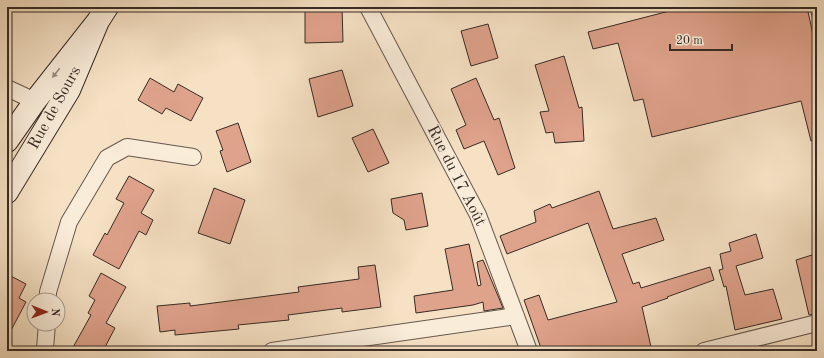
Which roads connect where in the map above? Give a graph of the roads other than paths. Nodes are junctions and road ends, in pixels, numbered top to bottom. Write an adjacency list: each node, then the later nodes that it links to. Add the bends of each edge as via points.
1 (368, 7): 11 (street, Rue du 17 Août, via 478,215)
2 (814, 7): 4 (lane)
3 (102, 14): 6 (main road, Rue de Sours, one-way to 6); 9 (main road, Rue de Sours, via 69,90)
4 (817, 17)
5 (7, 88): 6 (street)
6 (35, 101): 7 (main road, Rue de Sours)
7 (7, 141)
8 (193, 157): 10 (street, via 127,147 107,158 69,222)
9 (7, 192)
10 (48, 292)
11 (516, 316): 15 (street); 16 (street, Rue du 17 Août)
12 (817, 323): 17 (street)
13 (46, 332): 14 (street)
14 (46, 351)
15 (272, 351)
16 (529, 351)
17 (704, 351)

